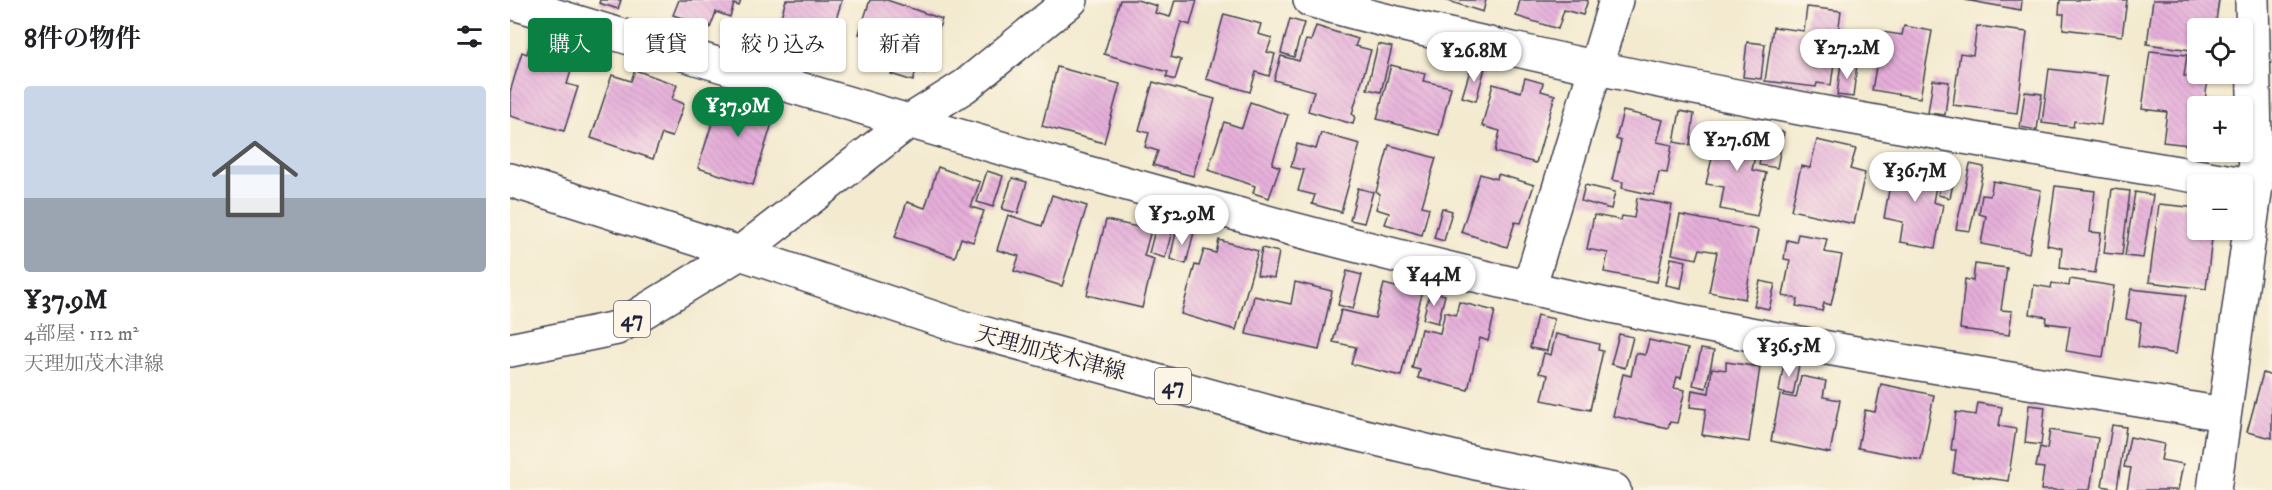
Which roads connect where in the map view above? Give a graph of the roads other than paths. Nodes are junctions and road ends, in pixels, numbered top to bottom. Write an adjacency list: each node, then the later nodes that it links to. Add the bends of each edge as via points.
1 (1071, 0): 8 (street, via 965,86)
2 (1310, 0): 6 (street)
3 (1617, 0): 7 (street)
4 (2252, 0): 10 (street)
5 (510, 2): 8 (street)
6 (1366, 8): 7 (street)
7 (1595, 68): 10 (street, via 1807,111); 12 (street)
8 (908, 122): 11 (street); 12 (street, via 1254,220)
9 (510, 180): 11 (street, 天理加茂木津線)
10 (2256, 186): 14 (street)
11 (740, 253): 13 (street, 47, via 617,328); 15 (street, 天理加茂木津線 / 47, via 961,327 1290,418 1480,464)
12 (1529, 288): 14 (street, via 1793,342)
13 (510, 350)
14 (2223, 414): 16 (street)
15 (1614, 490)
16 (2214, 490)

